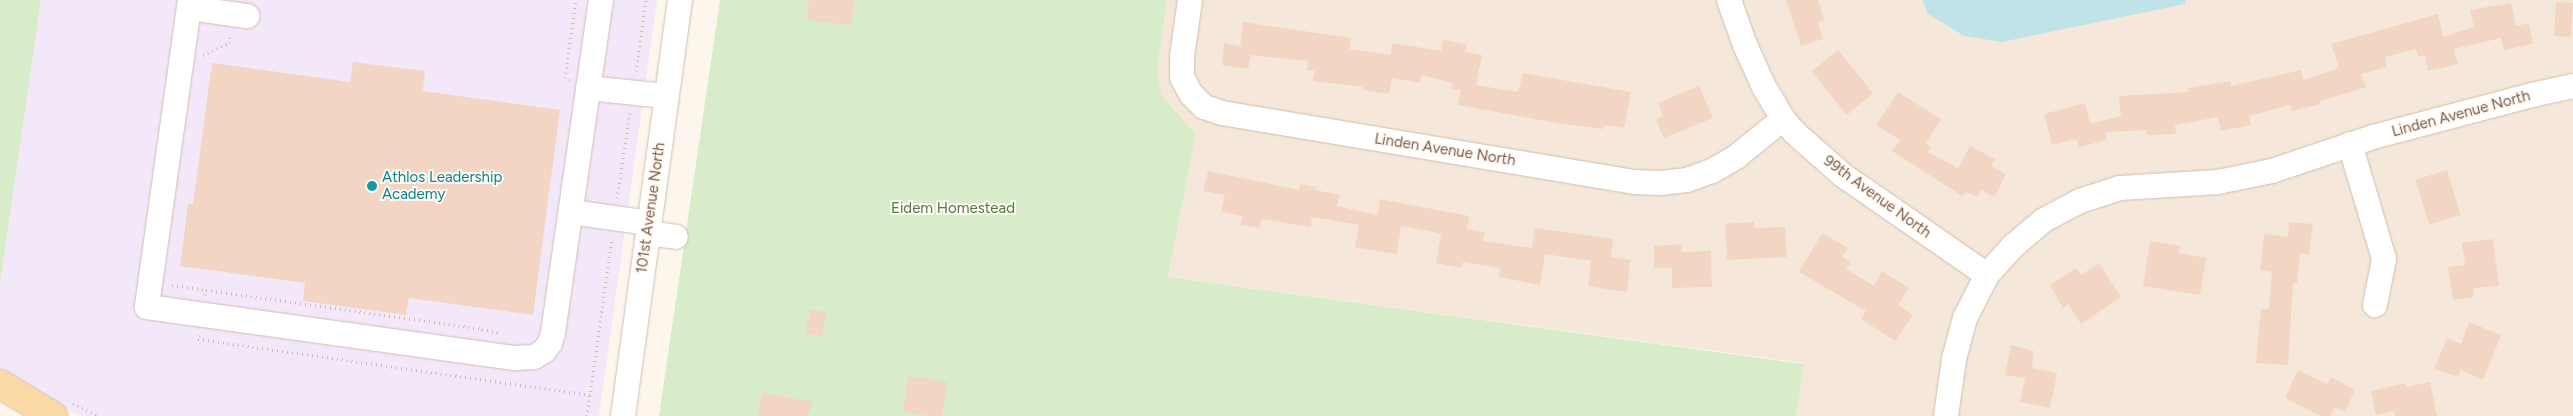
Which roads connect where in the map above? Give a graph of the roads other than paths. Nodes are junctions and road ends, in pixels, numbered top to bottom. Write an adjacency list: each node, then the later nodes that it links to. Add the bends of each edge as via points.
1 (601, 0): 8 (street)
2 (680, 0): 9 (street, 101st Avenue North)
3 (1190, 0): 10 (street, Linden Avenue North, via 1182,77 1191,94 1204,107 1222,113 1634,182 1660,183 1687,180 1712,171 1736,157)
4 (1729, 0): 10 (street, 99th Avenue North, via 1764,87)
5 (190, 4): 6 (street); 12 (street, via 147,307 516,358 534,357 544,351 553,333)
6 (246, 16)
7 (2573, 86): 11 (street, Linden Avenue North)
8 (588, 88): 9 (street); 12 (street)
9 (666, 96): 13 (street, 101st Avenue North)
10 (1783, 118): 15 (street, 99th Avenue North, via 1795,133 1844,176)
11 (2350, 144): 15 (street, Linden Avenue North, via 2272,171 2218,182 2120,188 2080,201 2044,220 2012,247); 16 (street, via 2384,259)
12 (571, 212): 13 (street)
13 (649, 228): 14 (street); 21 (street, 101st Avenue North)
14 (676, 237)
15 (1987, 275): 22 (street, Linden Avenue North, via 1965,318 1954,359)
16 (2375, 305)
17 (0, 384): 20 (main road)
18 (0, 404): 19 (main road)
19 (17, 416)
20 (53, 416)
21 (623, 416)
22 (1946, 416)

